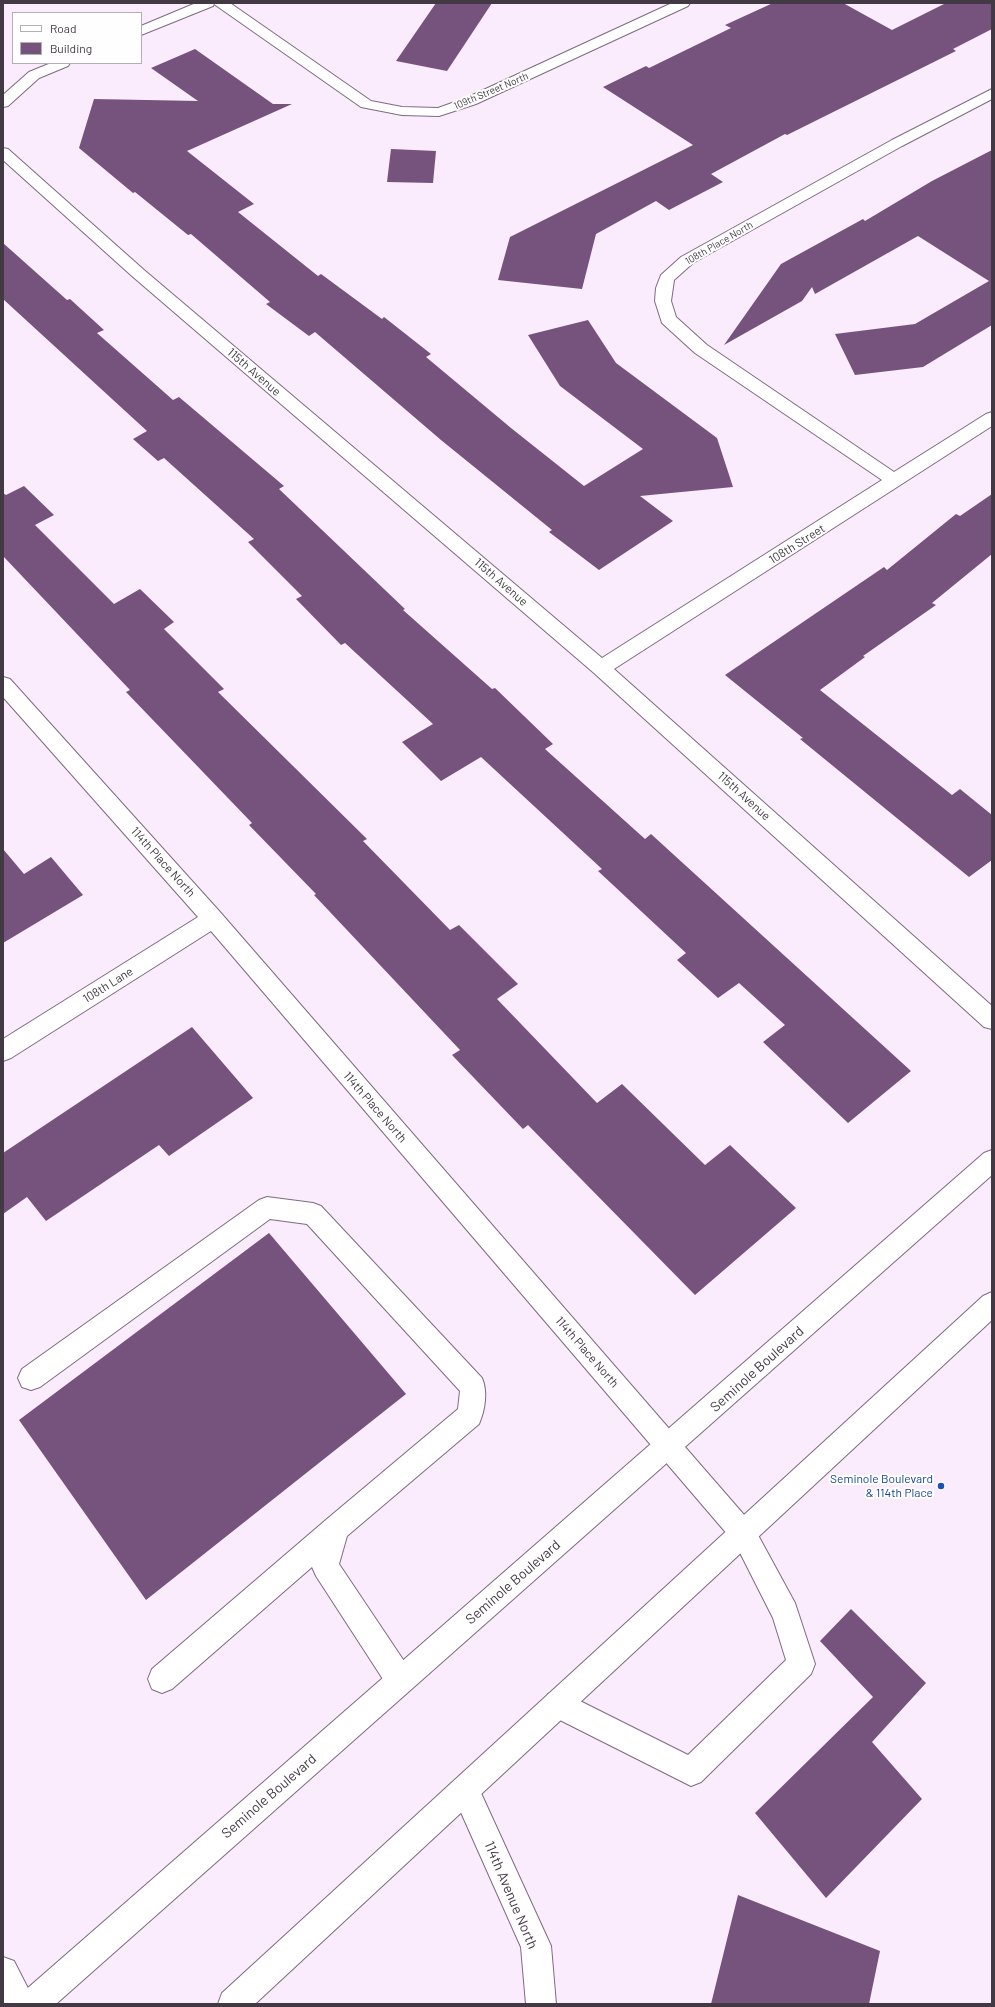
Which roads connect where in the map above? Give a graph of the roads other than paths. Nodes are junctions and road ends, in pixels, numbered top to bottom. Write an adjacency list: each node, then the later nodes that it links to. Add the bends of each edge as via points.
1 (208, 3): 4 (street)
2 (221, 3): 3 (street, 109th Street North, via 366,104 402,111 439,112 471,101)
3 (683, 3)
4 (142, 31)
5 (61, 64): 7 (street, via 34,75)
6 (992, 93): 10 (street, 108th Place North, via 687,260 667,278 664,288 663,302 668,319 701,349)
7 (3, 103)
8 (3, 152): 11 (street, 115th Avenue, via 144,278)
9 (992, 418): 10 (street, 108th Street)
10 (895, 481): 11 (street, 108th Street)
11 (601, 668): 14 (street, 115th Avenue)
12 (3, 684): 13 (street, 114th Place North)
13 (212, 918): 15 (street, 108th Lane); 19 (street, 114th Place North)
14 (992, 1020)
15 (3, 1051)
16 (992, 1160): 19 (street, Seminole Boulevard)
17 (992, 1304): 21 (street)
18 (31, 1378): 20 (street, via 268,1208 313,1214 473,1387 470,1415)
19 (668, 1447): 21 (street, 114th Place North); 23 (street, Seminole Boulevard)
20 (336, 1528): 22 (street); 23 (street, via 325,1567)
21 (743, 1533): 24 (street); 24 (street, 114th Place North, via 785,1613 802,1664 691,1772)
22 (162, 1679)
23 (400, 1680): 28 (street, Seminole Boulevard)
24 (558, 1704): 25 (street)
25 (465, 1790): 29 (street); 30 (street, 114th Avenue North, via 536,1946)
26 (3, 1972): 27 (street)
27 (21, 2004)
28 (33, 2004)
29 (233, 2004)
30 (541, 2004)

